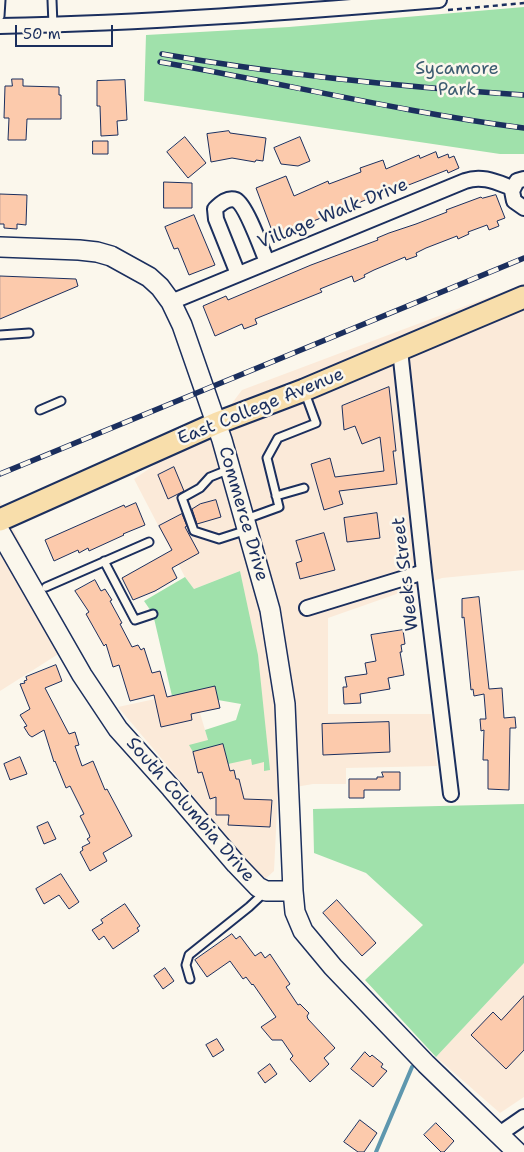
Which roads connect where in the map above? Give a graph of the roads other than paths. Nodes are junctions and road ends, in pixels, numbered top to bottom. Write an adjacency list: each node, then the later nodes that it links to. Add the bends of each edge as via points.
1 (1, 0): 4 (lane)
2 (52, 0): 5 (lane)
3 (440, 0): 5 (street)
4 (0, 16)
5 (53, 25): 6 (street)
6 (0, 26)
7 (524, 179): 8 (street, via 517,181)
8 (512, 188): 9 (street, via 514,201); 11 (street, Village Walk Drive, via 487,179 473,178)
9 (524, 208)
10 (0, 247): 14 (main road, Commerce Drive, via 79,250 111,256 149,278)
11 (267, 262): 12 (street, Village Walk Drive); 12 (street, via 244,208 236,200 222,202 215,209 216,219)
12 (238, 274): 14 (street, Village Walk Drive)
13 (524, 297): 17 (main road, East College Avenue)
14 (171, 302): 21 (main road, Commerce Drive)
15 (29, 333): 16 (lane)
16 (0, 335)
17 (400, 350): 18 (main road, East College Avenue); 30 (street, Weeks Street)
18 (304, 390): 21 (main road, East College Avenue); 24 (lane, via 316,423 278,438 267,458)
19 (61, 401): 20 (lane)
20 (40, 410)
21 (217, 423): 22 (main road, Commerce Drive); 25 (main road, East College Avenue)
22 (231, 469): 26 (main road, Commerce Drive); 26 (lane, via 210,477 200,488 182,498 194,531 219,539)
23 (304, 488): 24 (lane)
24 (276, 496): 26 (lane, via 279,507)
25 (0, 520)
26 (246, 524): 36 (main road, Commerce Drive, via 270,610 285,704)
27 (0, 532): 35 (main road, South Columbia Drive, via 107,714 236,864)
28 (149, 542): 29 (lane)
29 (104, 562): 31 (lane); 33 (lane, via 136,620)
30 (424, 572): 32 (street); 34 (street, Weeks Street)
31 (46, 587)
32 (307, 608)
33 (153, 614)
34 (452, 794)
35 (266, 891): 36 (main road, South Columbia Drive); 37 (lane, via 189,955 186,965)
36 (293, 891): 39 (main road, via 295,912 303,931 333,967)
37 (190, 979)
38 (524, 1117): 39 (street)
39 (498, 1135): 40 (main road)
40 (517, 1152)

